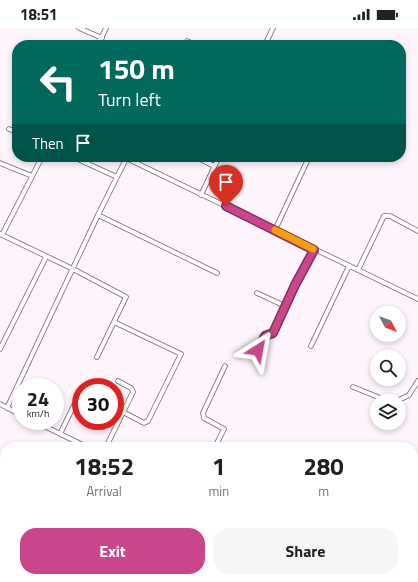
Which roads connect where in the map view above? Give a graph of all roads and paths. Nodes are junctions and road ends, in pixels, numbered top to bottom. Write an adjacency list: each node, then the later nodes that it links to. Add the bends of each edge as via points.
1 (79, 28): 4 (street)
2 (106, 28): 4 (street)
3 (273, 28): 5 (street)
4 (102, 38)
5 (267, 40)
6 (9, 129): 7 (street)
7 (12, 130)
8 (0, 162): 17 (street)
9 (39, 162): 17 (street)
10 (85, 162): 18 (street)
11 (125, 162): 18 (street)
12 (135, 162): 19 (street)
13 (206, 162): 16 (street)
14 (216, 162): 16 (street)
15 (307, 162): 21 (street)
16 (214, 166): 19 (street)
17 (32, 176): 23 (street)
18 (117, 177): 20 (street)
19 (201, 194): 21 (street)
20 (98, 215): 27 (street); 29 (street)
21 (275, 230): 24 (street)
22 (418, 232): 28 (street, via 390,216 384,216)
23 (1, 235): 25 (street)
24 (314, 250): 26 (street); 32 (street)
25 (46, 257): 27 (street); 35 (street)
26 (349, 266): 28 (street); 34 (street)
27 (73, 269): 33 (street, via 126,297); 45 (street)
28 (358, 270): 31 (street)
29 (217, 273)
30 (258, 293): 32 (street)
31 (418, 299)
32 (285, 306): 36 (street, via 273,333 265,336)
33 (114, 322): 37 (street); 49 (street, via 181,354 148,422 144,423)
34 (311, 346)
35 (0, 349)
36 (258, 350)
37 (97, 357)
38 (225, 366): 55 (street, via 203,413 204,418 224,429)
39 (418, 381): 43 (street)
40 (124, 384): 48 (street, via 132,392)
41 (353, 387): 42 (street)
42 (370, 394)
43 (406, 396)
44 (0, 404): 45 (street)
45 (7, 408): 47 (street)
46 (72, 409): 52 (street)
47 (12, 410)
48 (124, 410)
49 (124, 413)
50 (52, 430): 52 (street)
51 (114, 430): 54 (street)
52 (60, 434): 53 (street)
53 (77, 442)
54 (108, 442)
55 (218, 442)

